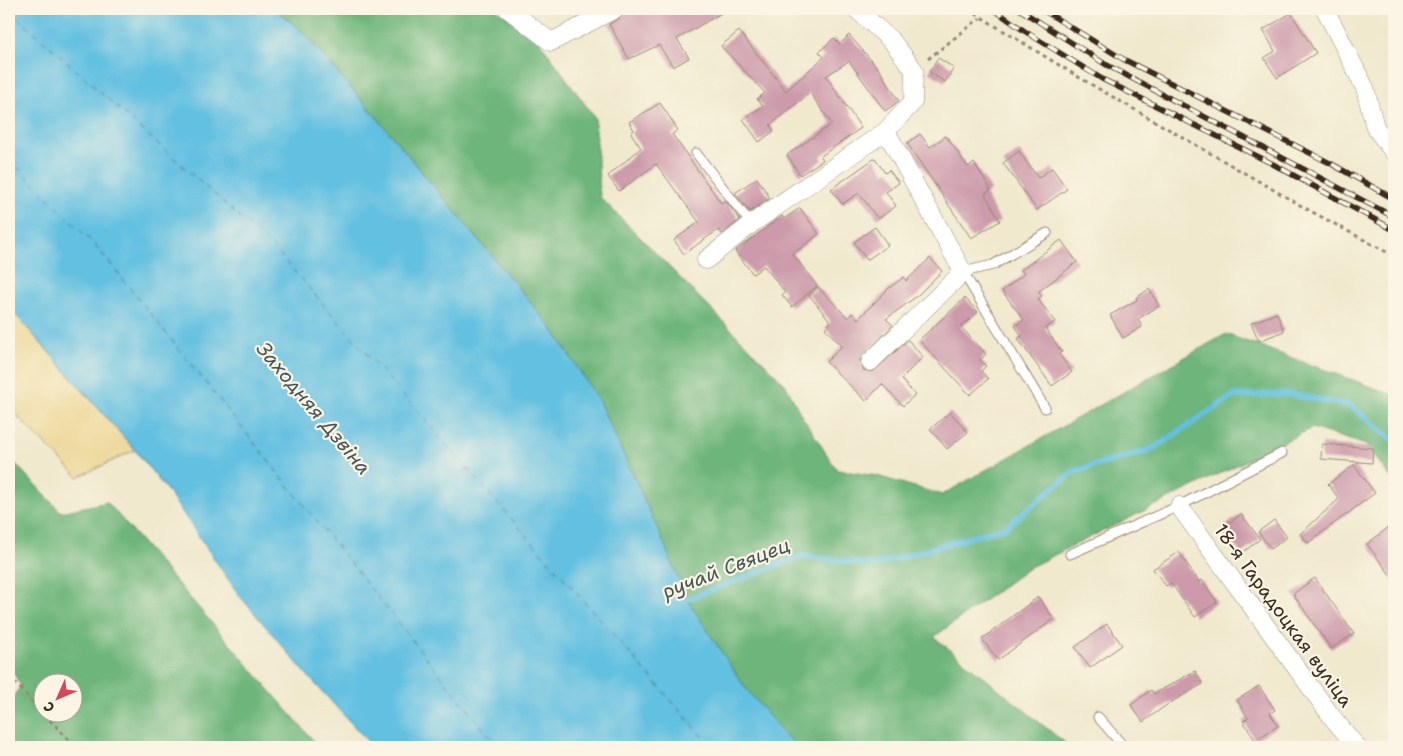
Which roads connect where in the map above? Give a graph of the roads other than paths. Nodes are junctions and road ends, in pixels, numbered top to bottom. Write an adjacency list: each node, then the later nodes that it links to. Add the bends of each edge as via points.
1 (508, 9): 2 (street, via 551,42)
2 (616, 9)
3 (856, 9): 5 (street, via 892,41 914,70 913,102)
4 (1325, 9): 7 (street, via 1365,88 1374,127)
5 (886, 131): 8 (street); 11 (street)
6 (696, 153): 8 (lane, via 744,216)
7 (1394, 154)
8 (754, 222): 10 (street)
9 (1047, 233): 11 (lane, via 992,265)
10 (706, 260)
11 (963, 272): 12 (street); 13 (lane)
12 (870, 362)
13 (1045, 408)
14 (1282, 453): 15 (lane)
15 (1179, 506): 16 (lane); 19 (street, 18-я Гарадоцкая вуліца)
16 (1070, 554)
17 (1098, 717): 18 (lane)
18 (1124, 747)
19 (1357, 747)

